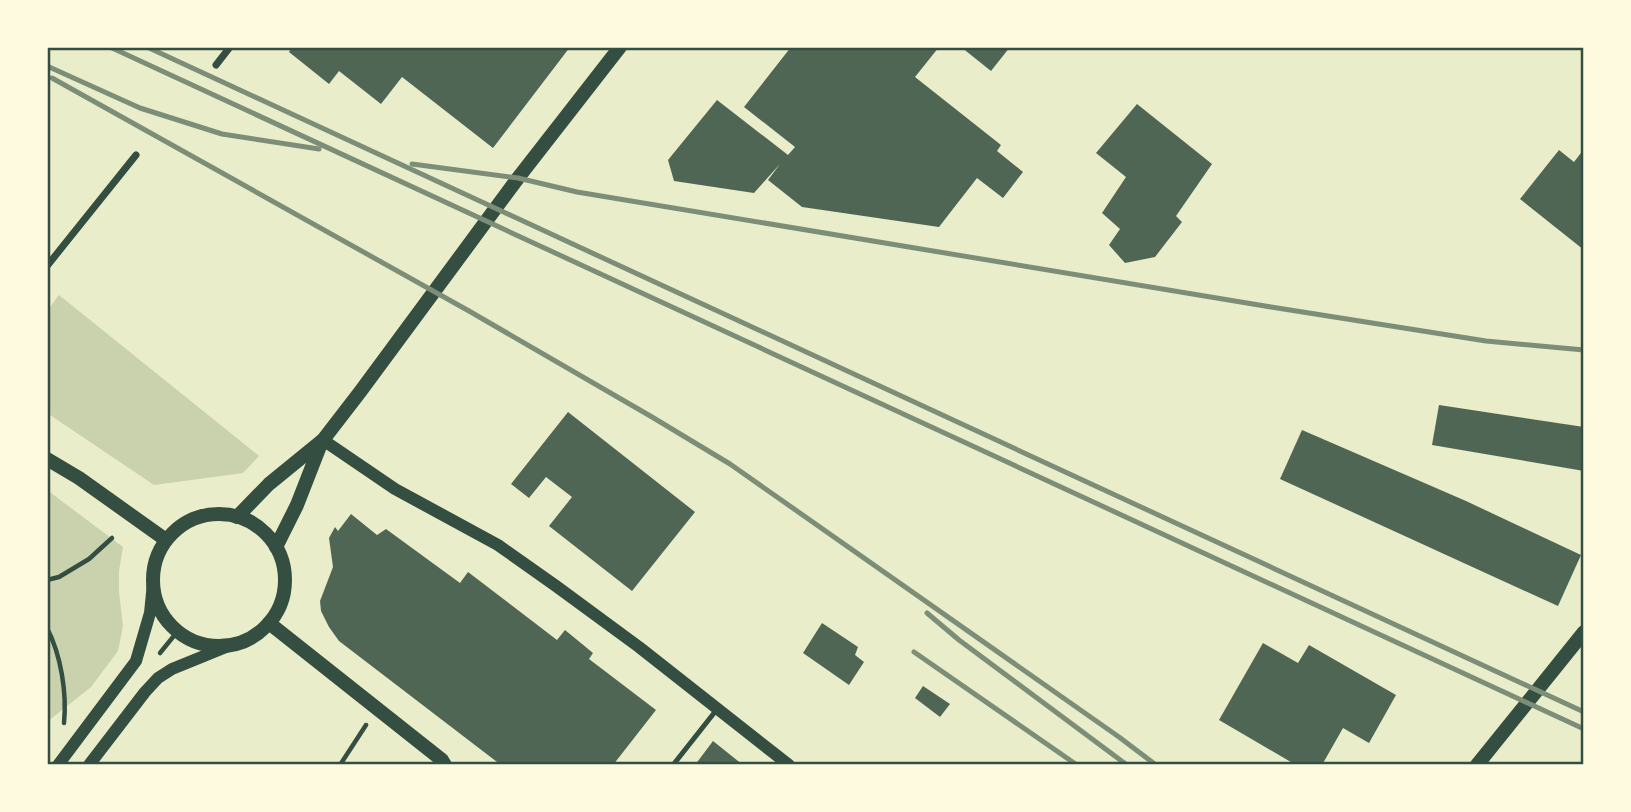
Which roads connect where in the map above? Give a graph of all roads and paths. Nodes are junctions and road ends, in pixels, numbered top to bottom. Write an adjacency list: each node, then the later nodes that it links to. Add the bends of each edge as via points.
1 (230, 47): 3 (street)
2 (620, 47): 6 (main road)
3 (216, 65)
4 (136, 155): 5 (street)
5 (47, 267)
6 (323, 440): 8 (main road); 11 (main road); 18 (street, via 395,489 508,552)
7 (47, 459): 10 (main road)
8 (237, 517): 10 (main road, via 198,517); 11 (main road, via 252,523)
9 (112, 538): 12 (path, via 89,559)
10 (166, 540): 13 (main road, via 156,560)
11 (276, 547): 14 (main road, via 284,570 284,594)
12 (47, 580)
13 (153, 583): 17 (main road, via 156,601 178,631 212,646); 21 (street, via 136,661)
14 (269, 623): 17 (main road, via 252,637); 24 (main road)
15 (47, 628): 19 (path, via 62,674)
16 (1584, 632): 27 (main road)
17 (231, 645): 22 (street, via 158,678)
18 (718, 708): 25 (lane); 26 (street)
19 (64, 723)
20 (366, 725): 23 (path)
21 (58, 765)
22 (89, 765)
23 (340, 765)
24 (445, 765)
25 (673, 765)
26 (789, 765)
27 (1477, 765)

